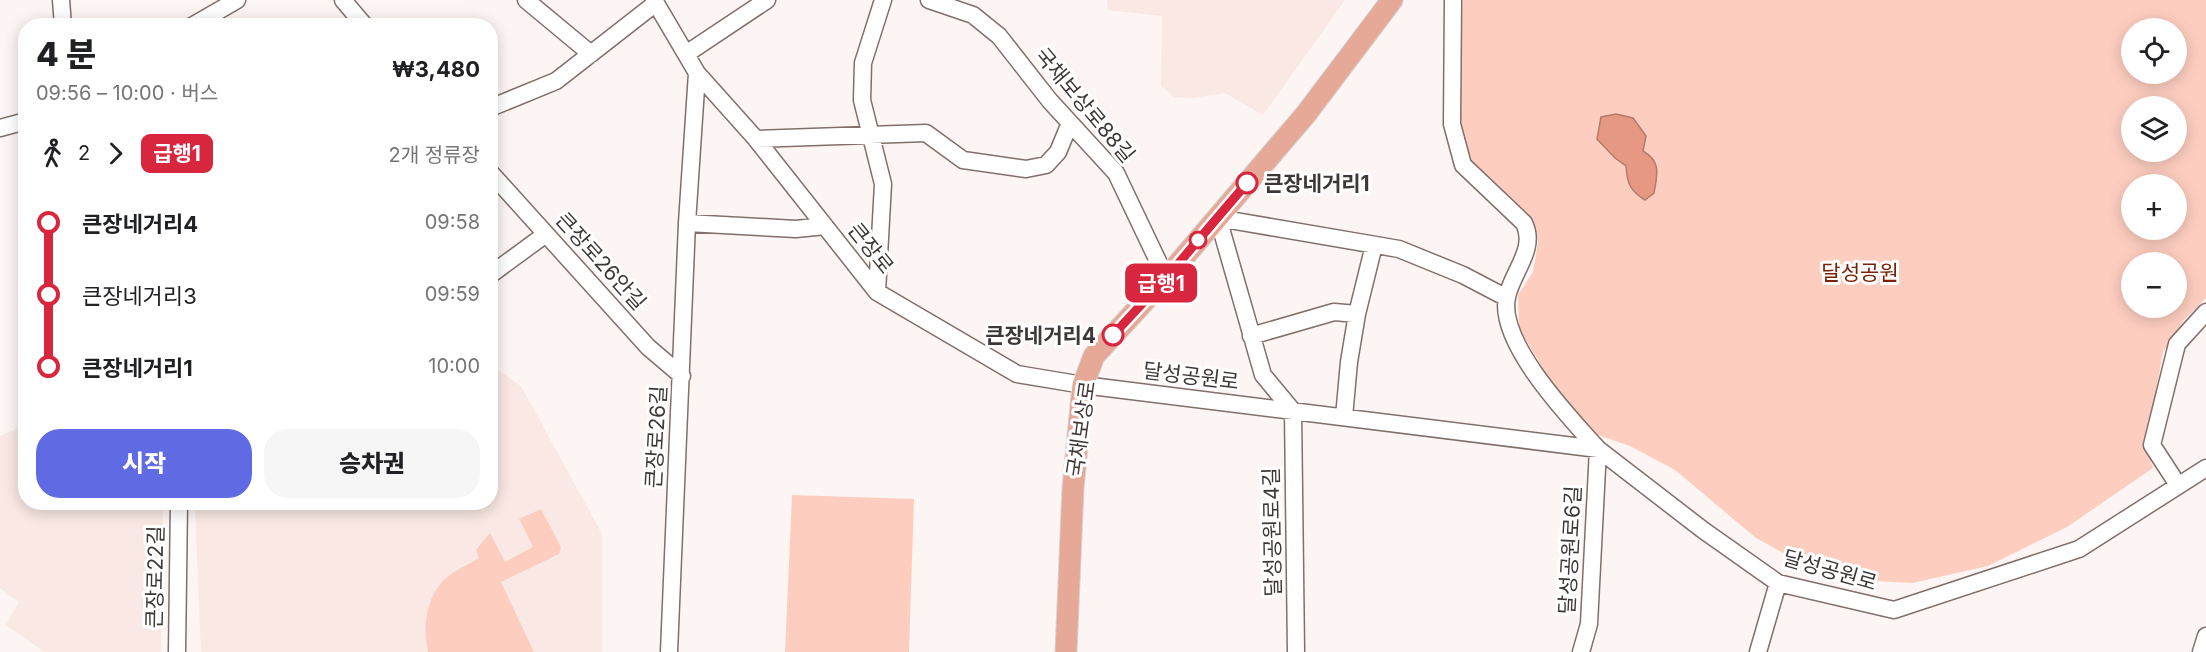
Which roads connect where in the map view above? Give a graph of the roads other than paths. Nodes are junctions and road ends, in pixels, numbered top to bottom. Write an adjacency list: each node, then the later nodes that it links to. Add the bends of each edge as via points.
1 (61, 0): 11 (street)
2 (237, 0): 12 (street)
3 (343, 0): 13 (street)
4 (526, 0): 14 (street)
5 (767, 0): 15 (street)
6 (884, 0): 21 (street, via 863,63 862,100)
7 (928, 0): 19 (street, 국채보상로88길, via 973,15 999,36)
8 (1392, 0): 24 (main road, 국채보상로, via 1306,114)
9 (1453, 0): 32 (street, via 1452,124 1463,165 1524,224 1529,234)
10 (655, 2): 14 (street); 15 (street, 큰장로)
11 (62, 18)
12 (206, 18)
13 (358, 18)
14 (591, 54): 17 (street, via 556,81)
15 (686, 54): 16 (street, 큰장로)
16 (697, 73): 22 (street, 큰장로); 25 (street, 큰장로26길)
17 (498, 105)
18 (18, 123): 20 (street)
19 (1070, 123): 21 (street, via 1058,152 1046,165 1026,169 963,160 926,133); 30 (street, 국채보상로88길, via 1116,173)
20 (0, 128)
21 (871, 135): 22 (street); 31 (street, via 883,184)
22 (756, 140): 26 (street, 큰장로)
23 (498, 181): 27 (street, 큰장로26안길)
24 (1218, 218): 28 (street); 30 (main road, 국채보상로); 35 (street, 달성공원로)
25 (687, 223): 26 (street, via 796,230); 36 (street, 큰장로26길)
26 (825, 226): 31 (street, 큰장로)
27 (546, 234): 29 (street); 36 (street, 큰장로26안길, via 648,347)
28 (1374, 245): 32 (street, via 1399,249); 34 (street)
29 (498, 269)
30 (1166, 278): 37 (main road, 국채보상로, via 1094,356)
31 (877, 292): 37 (street, 큰장로, via 1017,374)
32 (1507, 298): 40 (street, via 1508,316 1520,350 1545,388)
33 (2206, 312): 42 (street, via 2177,344 2152,445)
34 (1357, 314): 35 (street, via 1334,312); 39 (street)
35 (1251, 336): 38 (street, 달성공원로, via 1263,375)
36 (682, 376): 47 (street, 큰장로26길)
37 (1083, 385): 38 (street, 달성공원로); 48 (main road, 국채보상로, via 1073,488)
38 (1293, 411): 39 (street, 달성공원로); 49 (street, 달성공원로4길)
39 (1344, 417): 40 (street, 달성공원로)
40 (1598, 449): 44 (street, 달성공원로); 50 (street, 달성공원로6길, via 1589,624)
41 (2206, 468): 42 (street, 달성공원로)
42 (2178, 485): 44 (street, 달성공원로, via 2079,549 1894,610)
43 (179, 510): 46 (street, 큰장로22길)
44 (1778, 583): 51 (street)
45 (2206, 636): 52 (street)
46 (177, 652)
47 (669, 652)
48 (1066, 652)
49 (1296, 652)
50 (1581, 652)
51 (1758, 652)
52 (2200, 652)

